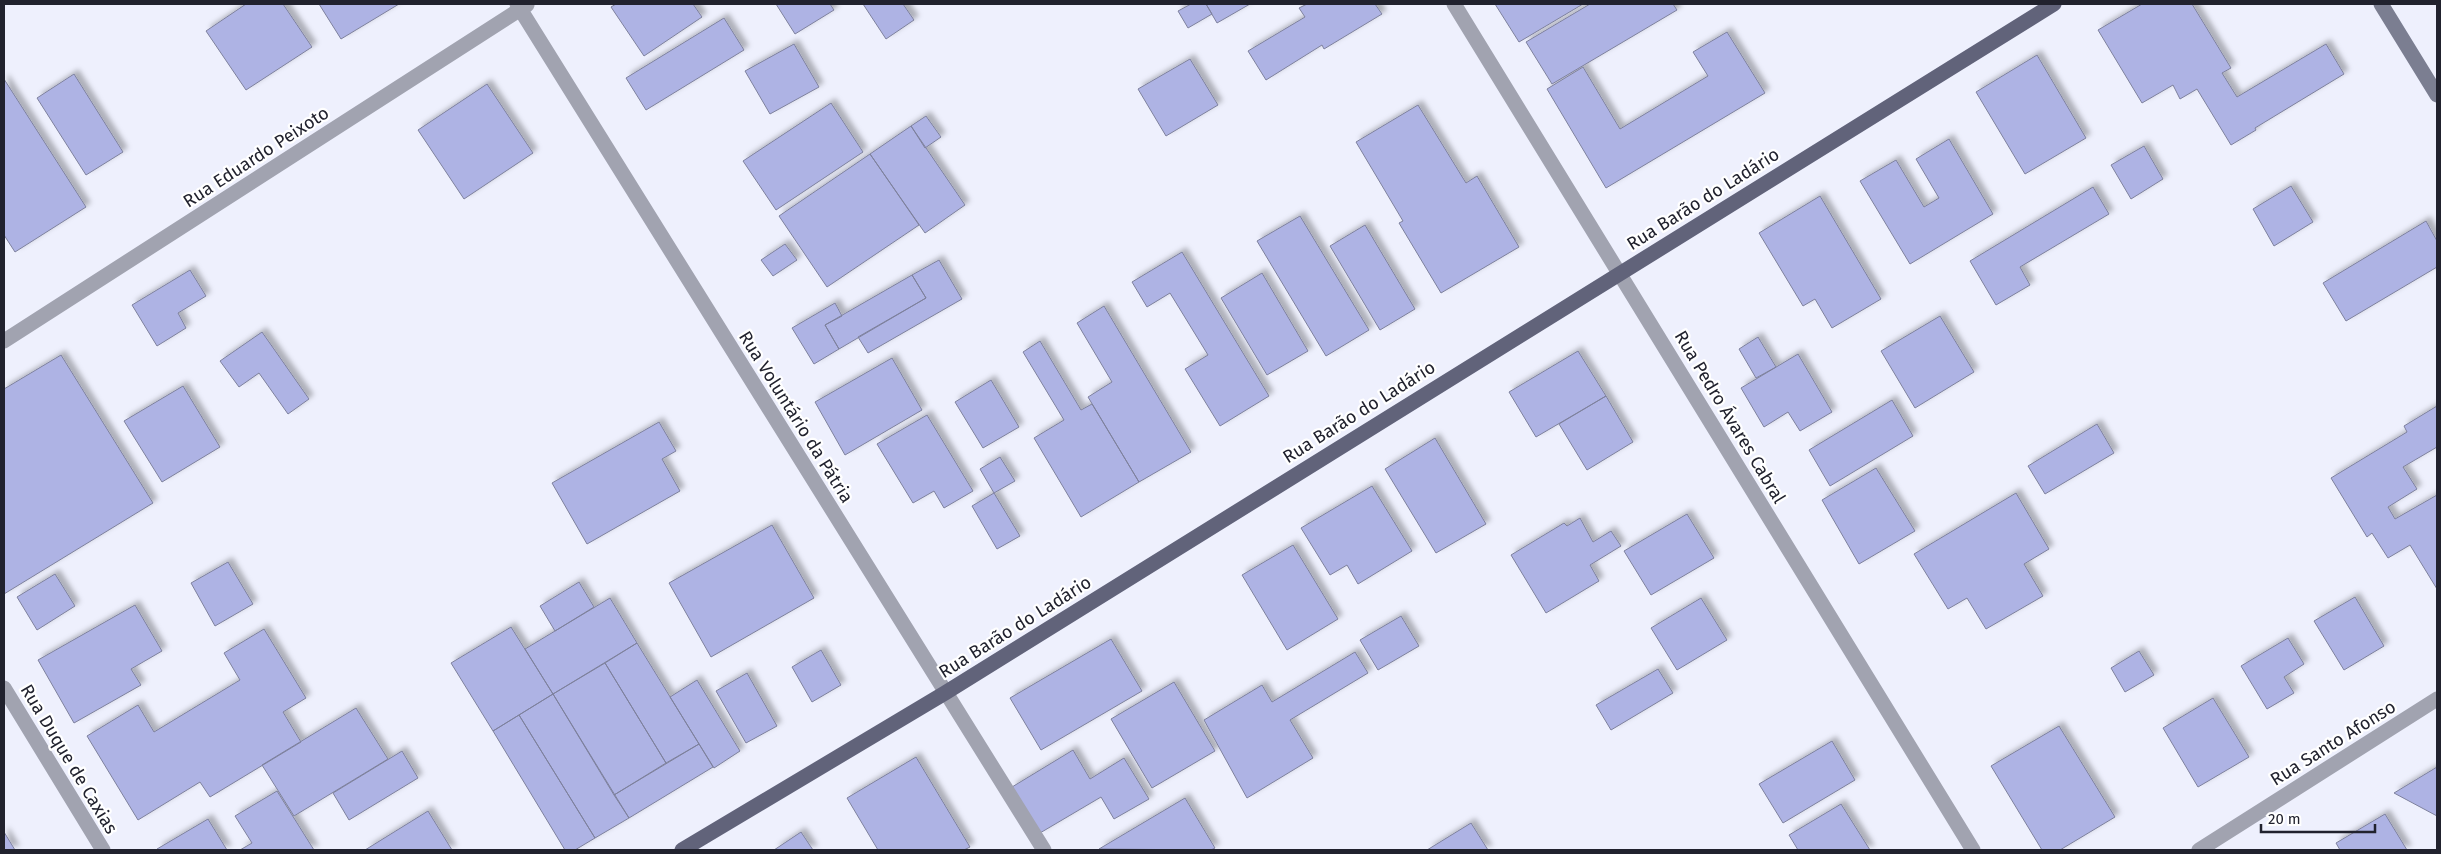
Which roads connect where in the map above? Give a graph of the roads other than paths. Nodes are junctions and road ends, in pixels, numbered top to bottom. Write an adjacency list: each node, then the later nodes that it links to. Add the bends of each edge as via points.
1 (1454, 4): 6 (street, Rua Pedro Ávares Cabral)
2 (2054, 4): 6 (main road, Rua Barão do Ladário)
3 (2381, 4): 5 (street)
4 (522, 5): 7 (street, Rua Eduardo Peixoto); 9 (street, Rua Voluntário da Pátria)
5 (2437, 95)
6 (1619, 272): 9 (main road, Rua Barão do Ladário); 14 (street, Rua Pedro Ávares Cabral)
7 (4, 341)
8 (4, 688): 11 (street, Rua Duque de Caxias)
9 (945, 692): 12 (main road, Rua Barão do Ladário); 13 (street, Rua Voluntário da Pátria)
10 (2437, 699): 15 (street, Rua Santo Afonso)
11 (103, 850)
12 (682, 850)
13 (1044, 850)
14 (1973, 850)
15 (2199, 850)

